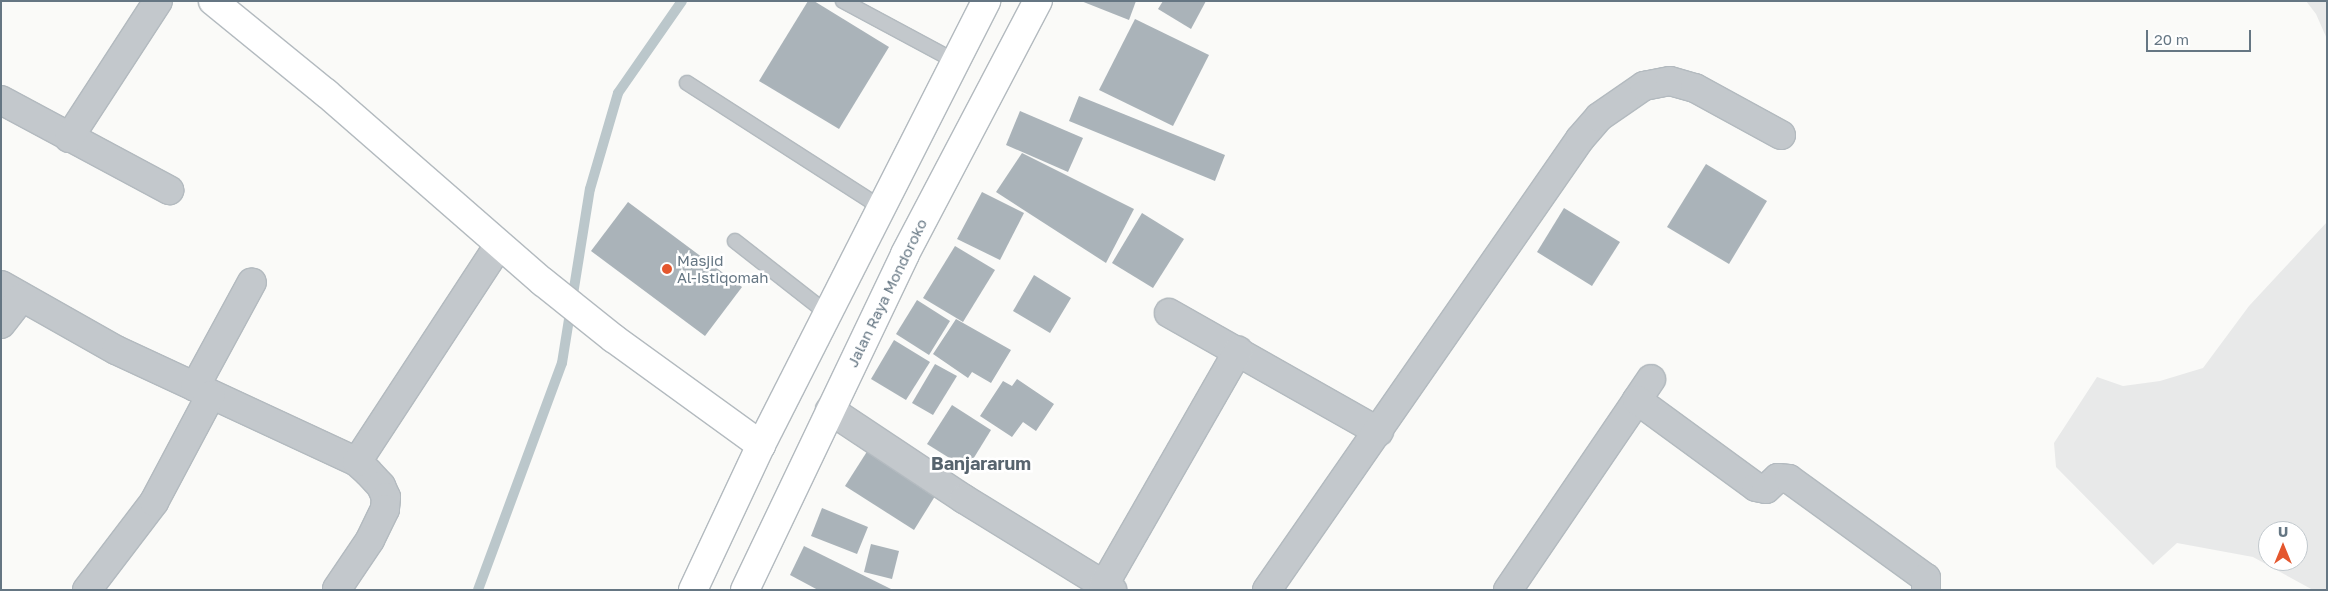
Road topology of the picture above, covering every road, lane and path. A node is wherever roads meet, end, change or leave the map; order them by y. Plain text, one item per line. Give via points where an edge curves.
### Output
1 (158, 1) edge
2 (213, 1) edge
3 (844, 1) edge
4 (986, 1) edge
5 (1038, 1) edge
6 (955, 60) junction
7 (687, 83) dead end
8 (1, 100) edge
9 (1782, 135) dead end
10 (69, 138) junction
11 (169, 190) dead end
12 (882, 208) junction
13 (735, 241) dead end
14 (499, 245) junction
15 (252, 282) dead end
16 (11, 291) edge
17 (1169, 313) dead end
18 (828, 314) junction
19 (1, 324) edge
20 (1238, 351) junction
21 (203, 391) junction
22 (830, 410) junction
23 (1379, 432) junction
24 (761, 445) junction
25 (357, 462) junction
26 (1094, 584) edge
27 (337, 589) edge
28 (87, 590) edge
29 (693, 590) edge
30 (745, 590) edge
31 (1267, 590) edge
32 (1508, 590) edge
33 (1926, 590) edge

1 - 10 street
2 - 14 main road via 326,93
3 - 6 lane
4 - 6 main road
5 - 22 main road, Jalan Raya Mondoroko via 905,254
6 - 12 main road
7 - 12 lane
8 - 10 street
9 - 23 street via 1695,88 1670,81 1644,86 1619,100 1580,139
10 - 11 street
12 - 18 main road
13 - 18 lane
14 - 24 main road via 613,338
14 - 25 street
15 - 21 street
16 - 19 street
16 - 21 street via 116,350
17 - 20 street
18 - 24 main road
20 - 23 street
20 - 26 street
21 - 25 street
21 - 28 street via 154,502
22 - 26 street
22 - 30 main road, Jalan Raya Mondoroko
23 - 31 street
24 - 29 main road
25 - 27 street via 381,486 386,497 385,509 370,540
32 - 33 street via 1644,390 1756,487 1766,489 1778,478 1789,478 1926,578

